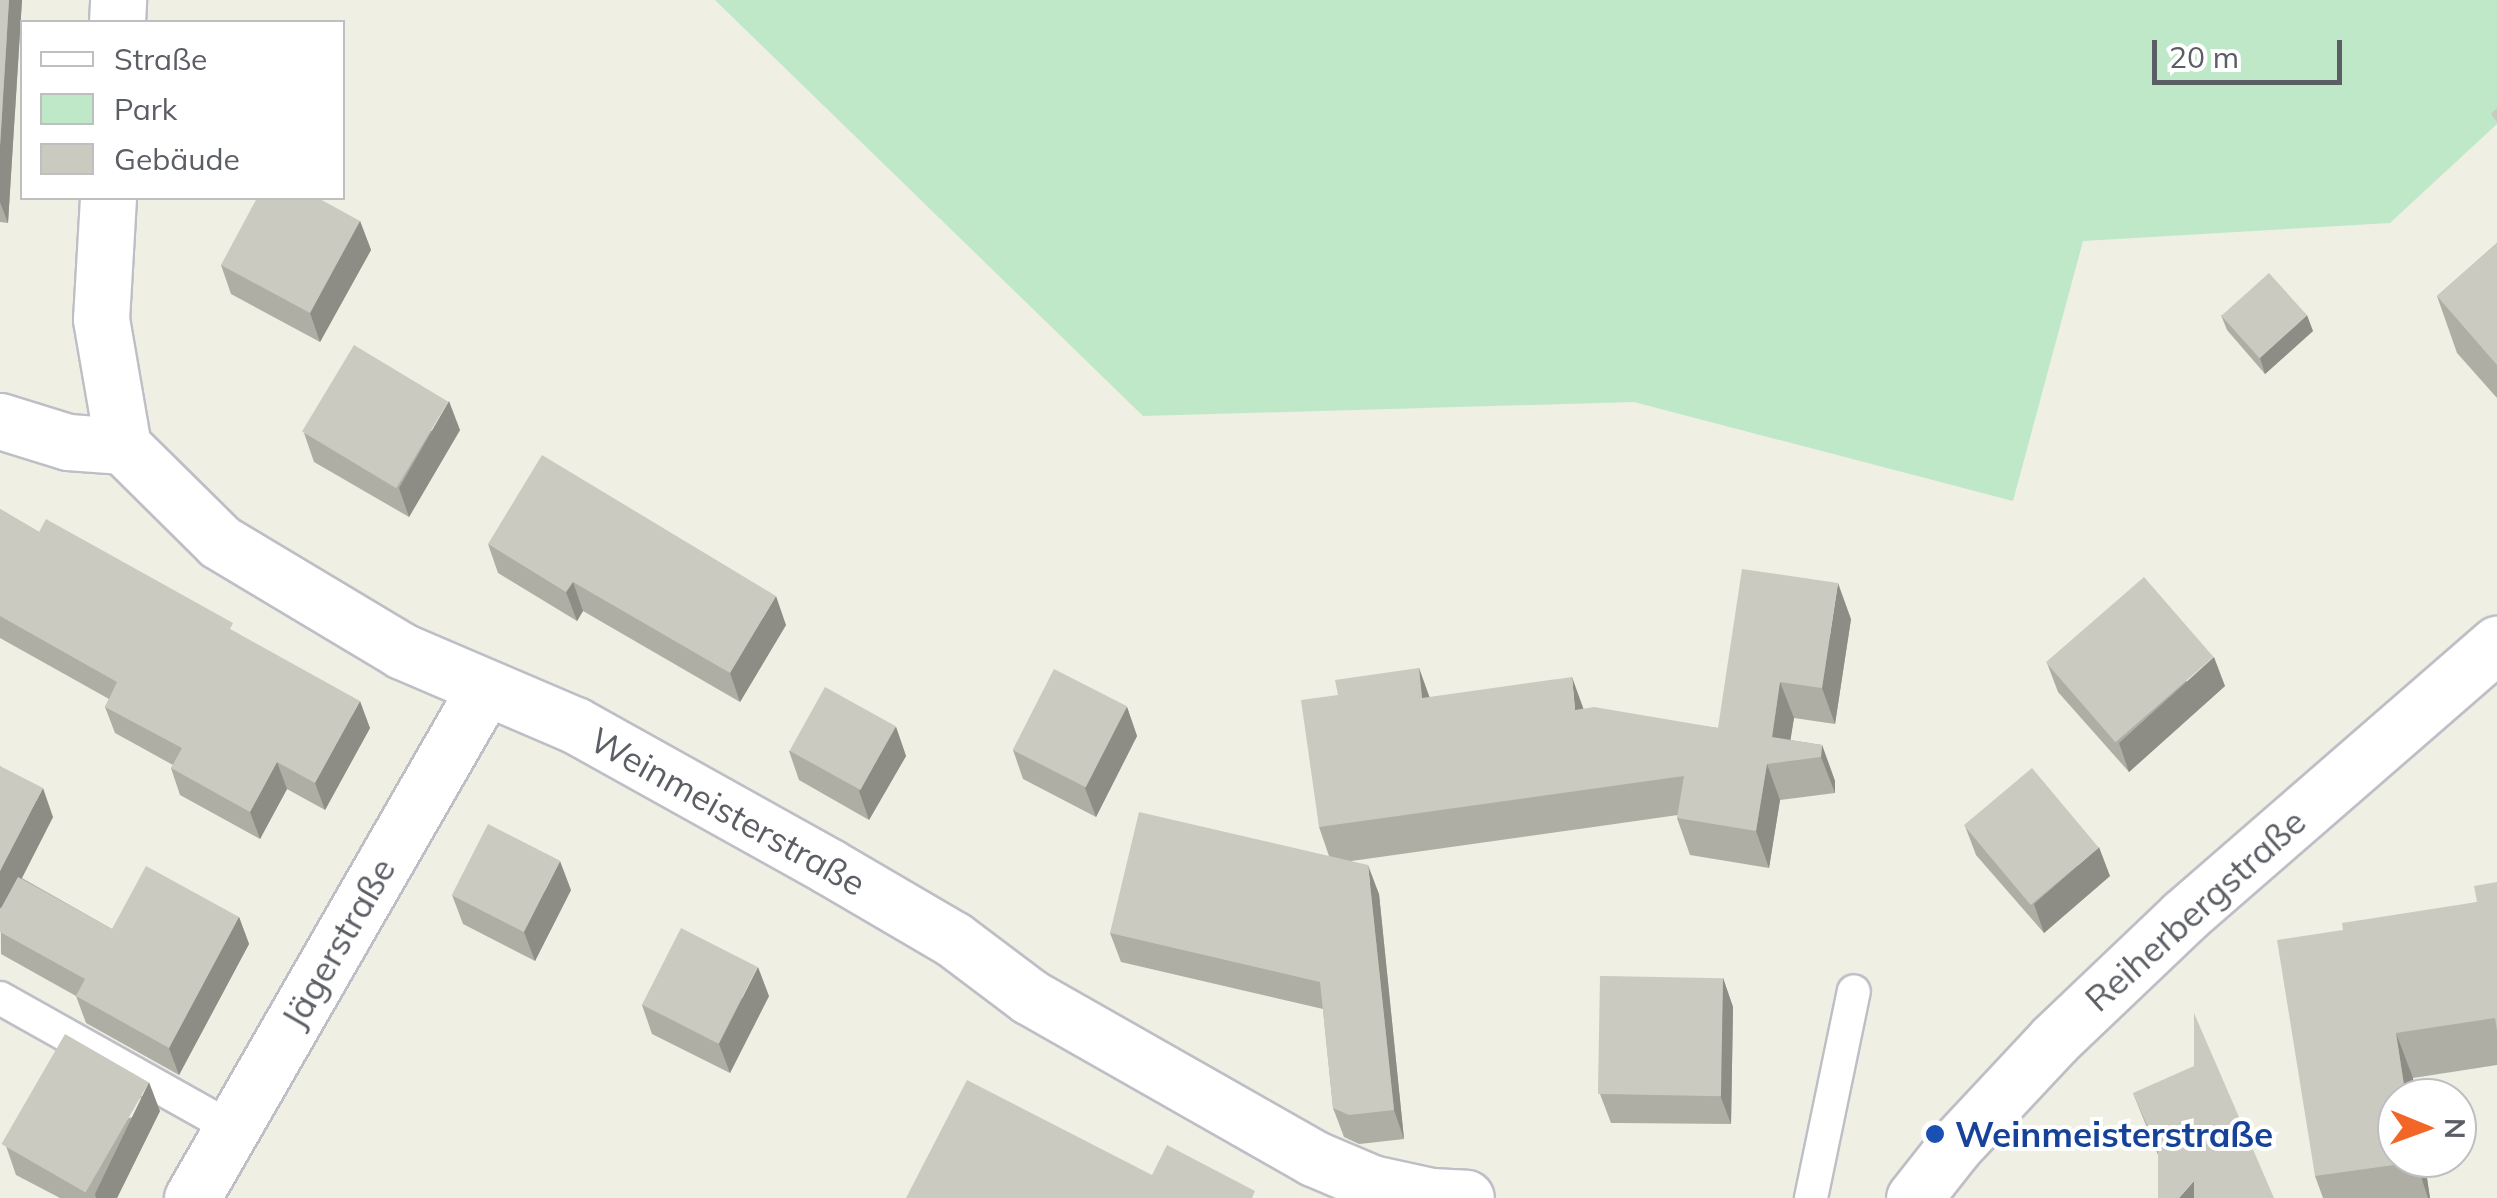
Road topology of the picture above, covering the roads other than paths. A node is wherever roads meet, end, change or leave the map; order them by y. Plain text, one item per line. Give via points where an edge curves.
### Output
1 (108, 200) edge
2 (0, 421) edge
3 (123, 446) junction
4 (2497, 644) edge
5 (485, 688) junction
6 (1854, 991) dead end
7 (0, 998) edge
8 (232, 1128) junction
9 (192, 1198) edge
10 (1466, 1198) edge
11 (1811, 1198) edge
12 (1914, 1198) edge

1 - 3 street via 101,319
2 - 3 street via 68,442
3 - 5 street, Weinmeisterstraße via 220,542 402,651
4 - 12 street, Reiherbergstraße via 2112,984 1967,1132
5 - 8 street, Jägerstraße
5 - 10 street, Weinmeisterstraße via 575,725 828,866 953,939 1030,997 1313,1158 1372,1183
6 - 11 lane
7 - 8 lane
8 - 9 street, Jägerstraße

